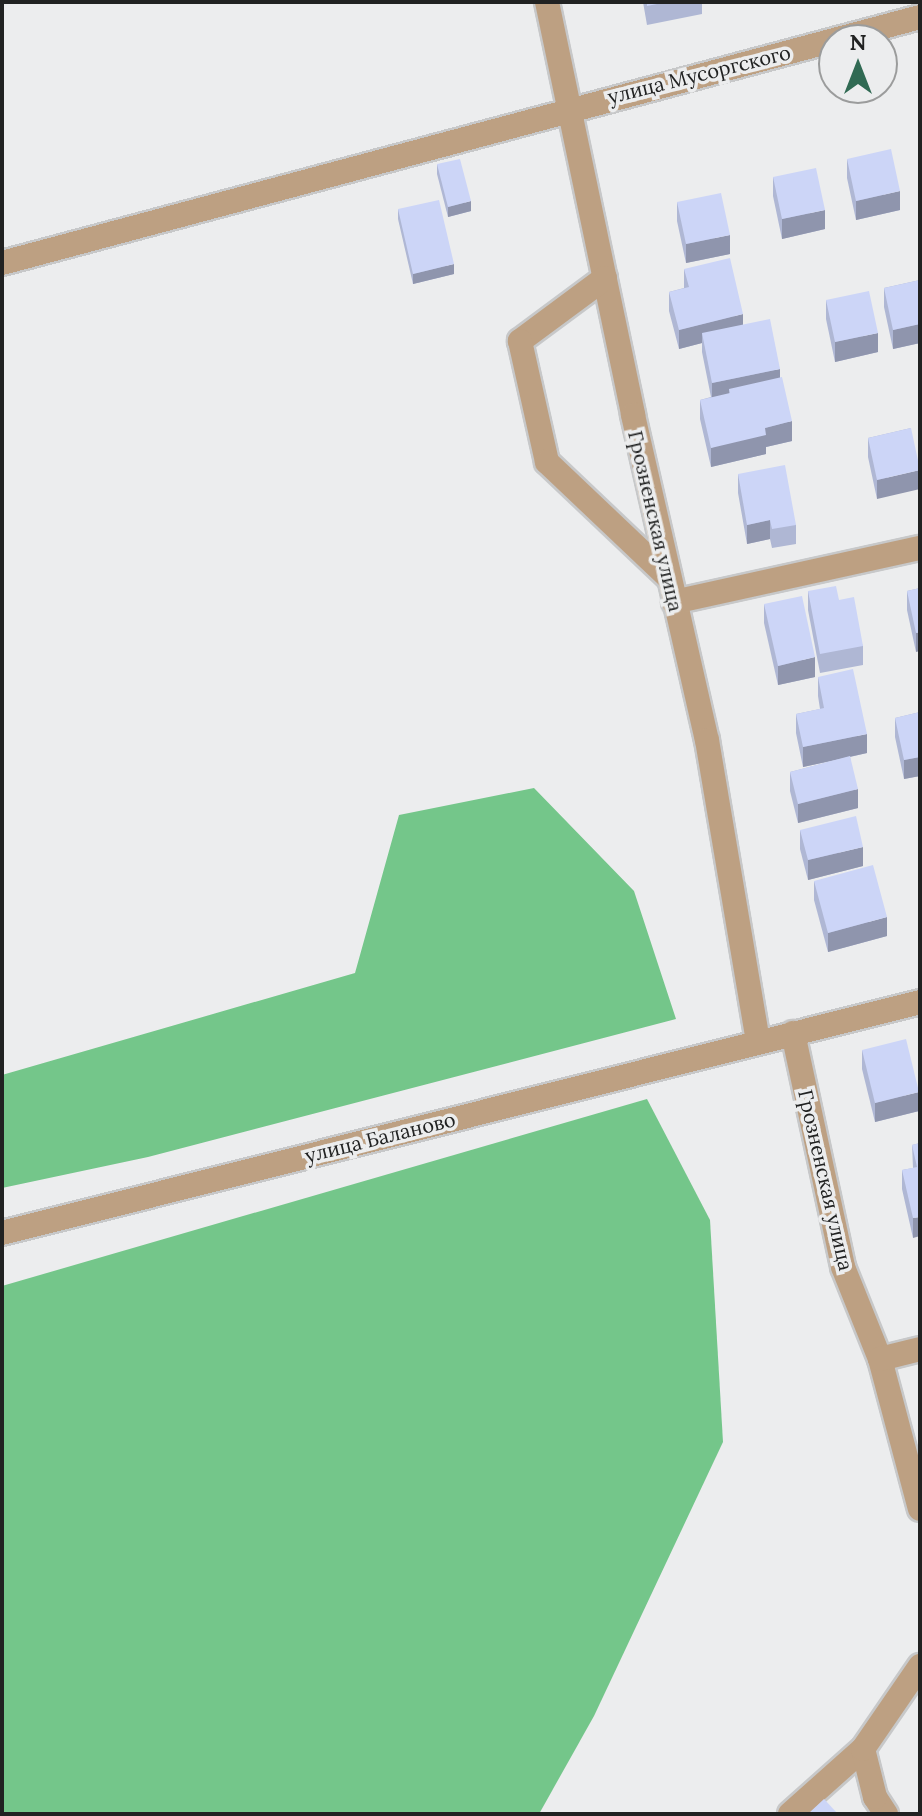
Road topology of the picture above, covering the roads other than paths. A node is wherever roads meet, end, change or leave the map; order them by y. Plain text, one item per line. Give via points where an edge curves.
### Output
1 (547, 2) edge
2 (920, 17) edge
3 (570, 107) junction
4 (2, 263) edge
5 (605, 278) junction
6 (920, 548) edge
7 (668, 577) junction
8 (674, 602) junction
9 (920, 1002) edge
10 (793, 1033) junction
11 (758, 1040) junction
12 (2, 1233) edge
13 (920, 1349) edge
14 (880, 1359) junction
15 (920, 1509) edge
16 (920, 1668) edge
17 (863, 1749) junction
18 (790, 1814) edge
19 (886, 1814) edge

1 - 3 street, Грозненская улица
2 - 3 street, улица Мусоргского
3 - 4 street, улица Мусоргского via 453,146
3 - 5 street, Грозненская улица
5 - 7 street, Грозненская улица
5 - 7 street via 520,341 547,462
6 - 8 street
7 - 8 street, Грозненская улица
8 - 11 street, Грозненская улица via 707,740
9 - 10 street, улица Баланово
10 - 11 street, улица Баланово
10 - 14 street, Грозненская улица via 843,1267
11 - 12 street, улица Баланово
13 - 14 street
14 - 15 street, Грозненская улица
16 - 17 street
17 - 18 street
17 - 19 street via 875,1797

